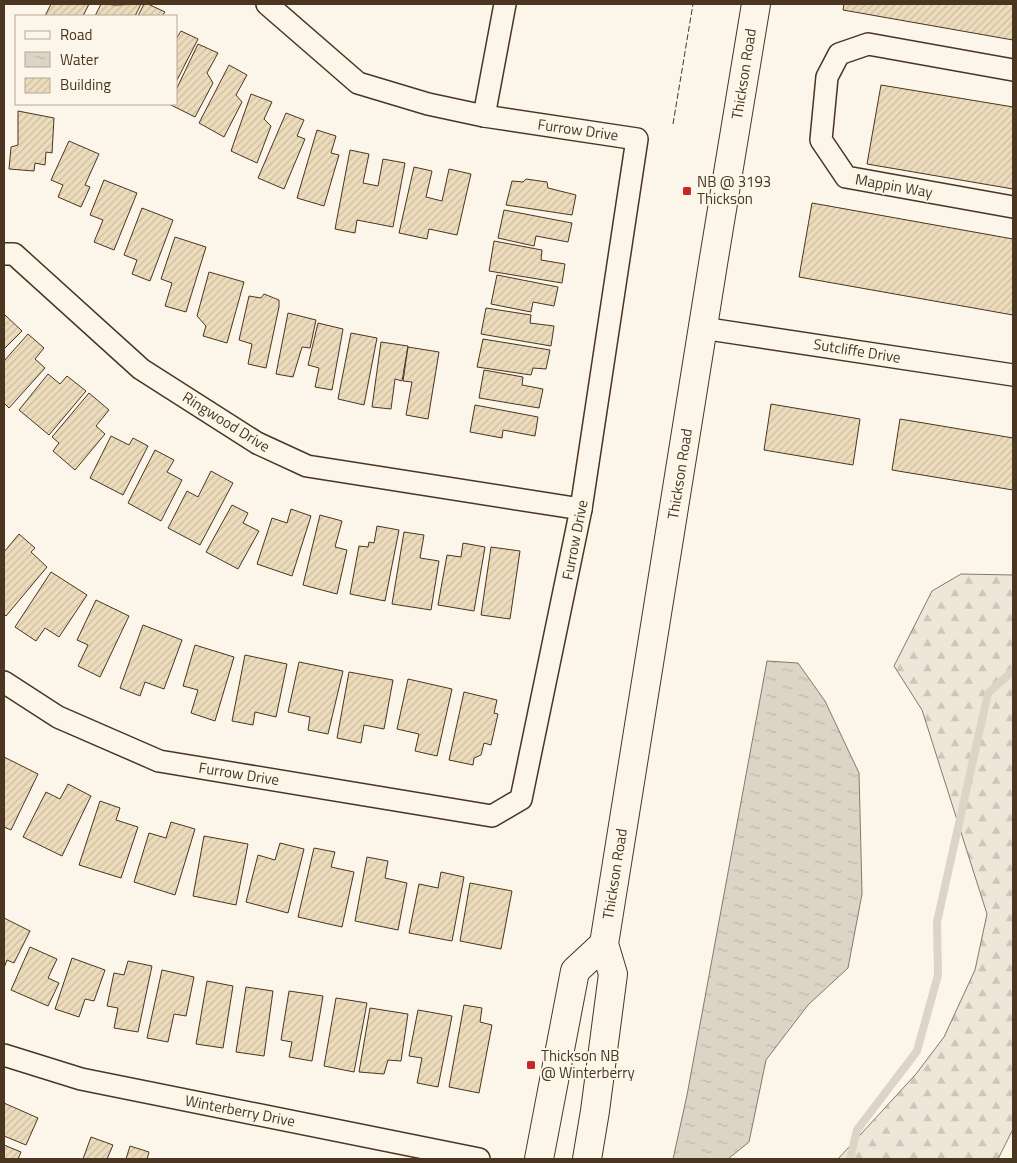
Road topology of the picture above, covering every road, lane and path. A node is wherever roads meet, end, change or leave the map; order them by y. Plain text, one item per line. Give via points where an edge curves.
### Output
1 (267, 4) edge
2 (505, 4) edge
3 (756, 4) edge
4 (1013, 70) edge
5 (484, 116) junction
6 (1013, 207) edge
7 (4, 254) edge
8 (702, 328) junction
9 (1013, 375) edge
10 (582, 509) junction
11 (4, 682) edge
12 (604, 944) junction
13 (4, 1055) edge
14 (479, 1159) edge
15 (539, 1159) edge
16 (587, 1159) edge

1 - 5 street, Furrow Drive via 358,83 428,104
2 - 5 street
3 - 8 main road, Thickson Road
4 - 6 street, Mappin Way via 868,44 839,54 827,77 821,140 846,177
5 - 10 street, Furrow Drive via 637,139
7 - 10 street, Ringwood Drive via 14,254 141,369 257,444 307,466
8 - 9 street, Sutcliffe Drive
8 - 12 main road, Thickson Road
10 - 11 street, Furrow Drive via 521,799 492,816 159,761 58,717
12 - 15 main road via 576,970
12 - 16 main road, Thickson Road via 614,974
13 - 14 street, Winterberry Drive via 81,1079

